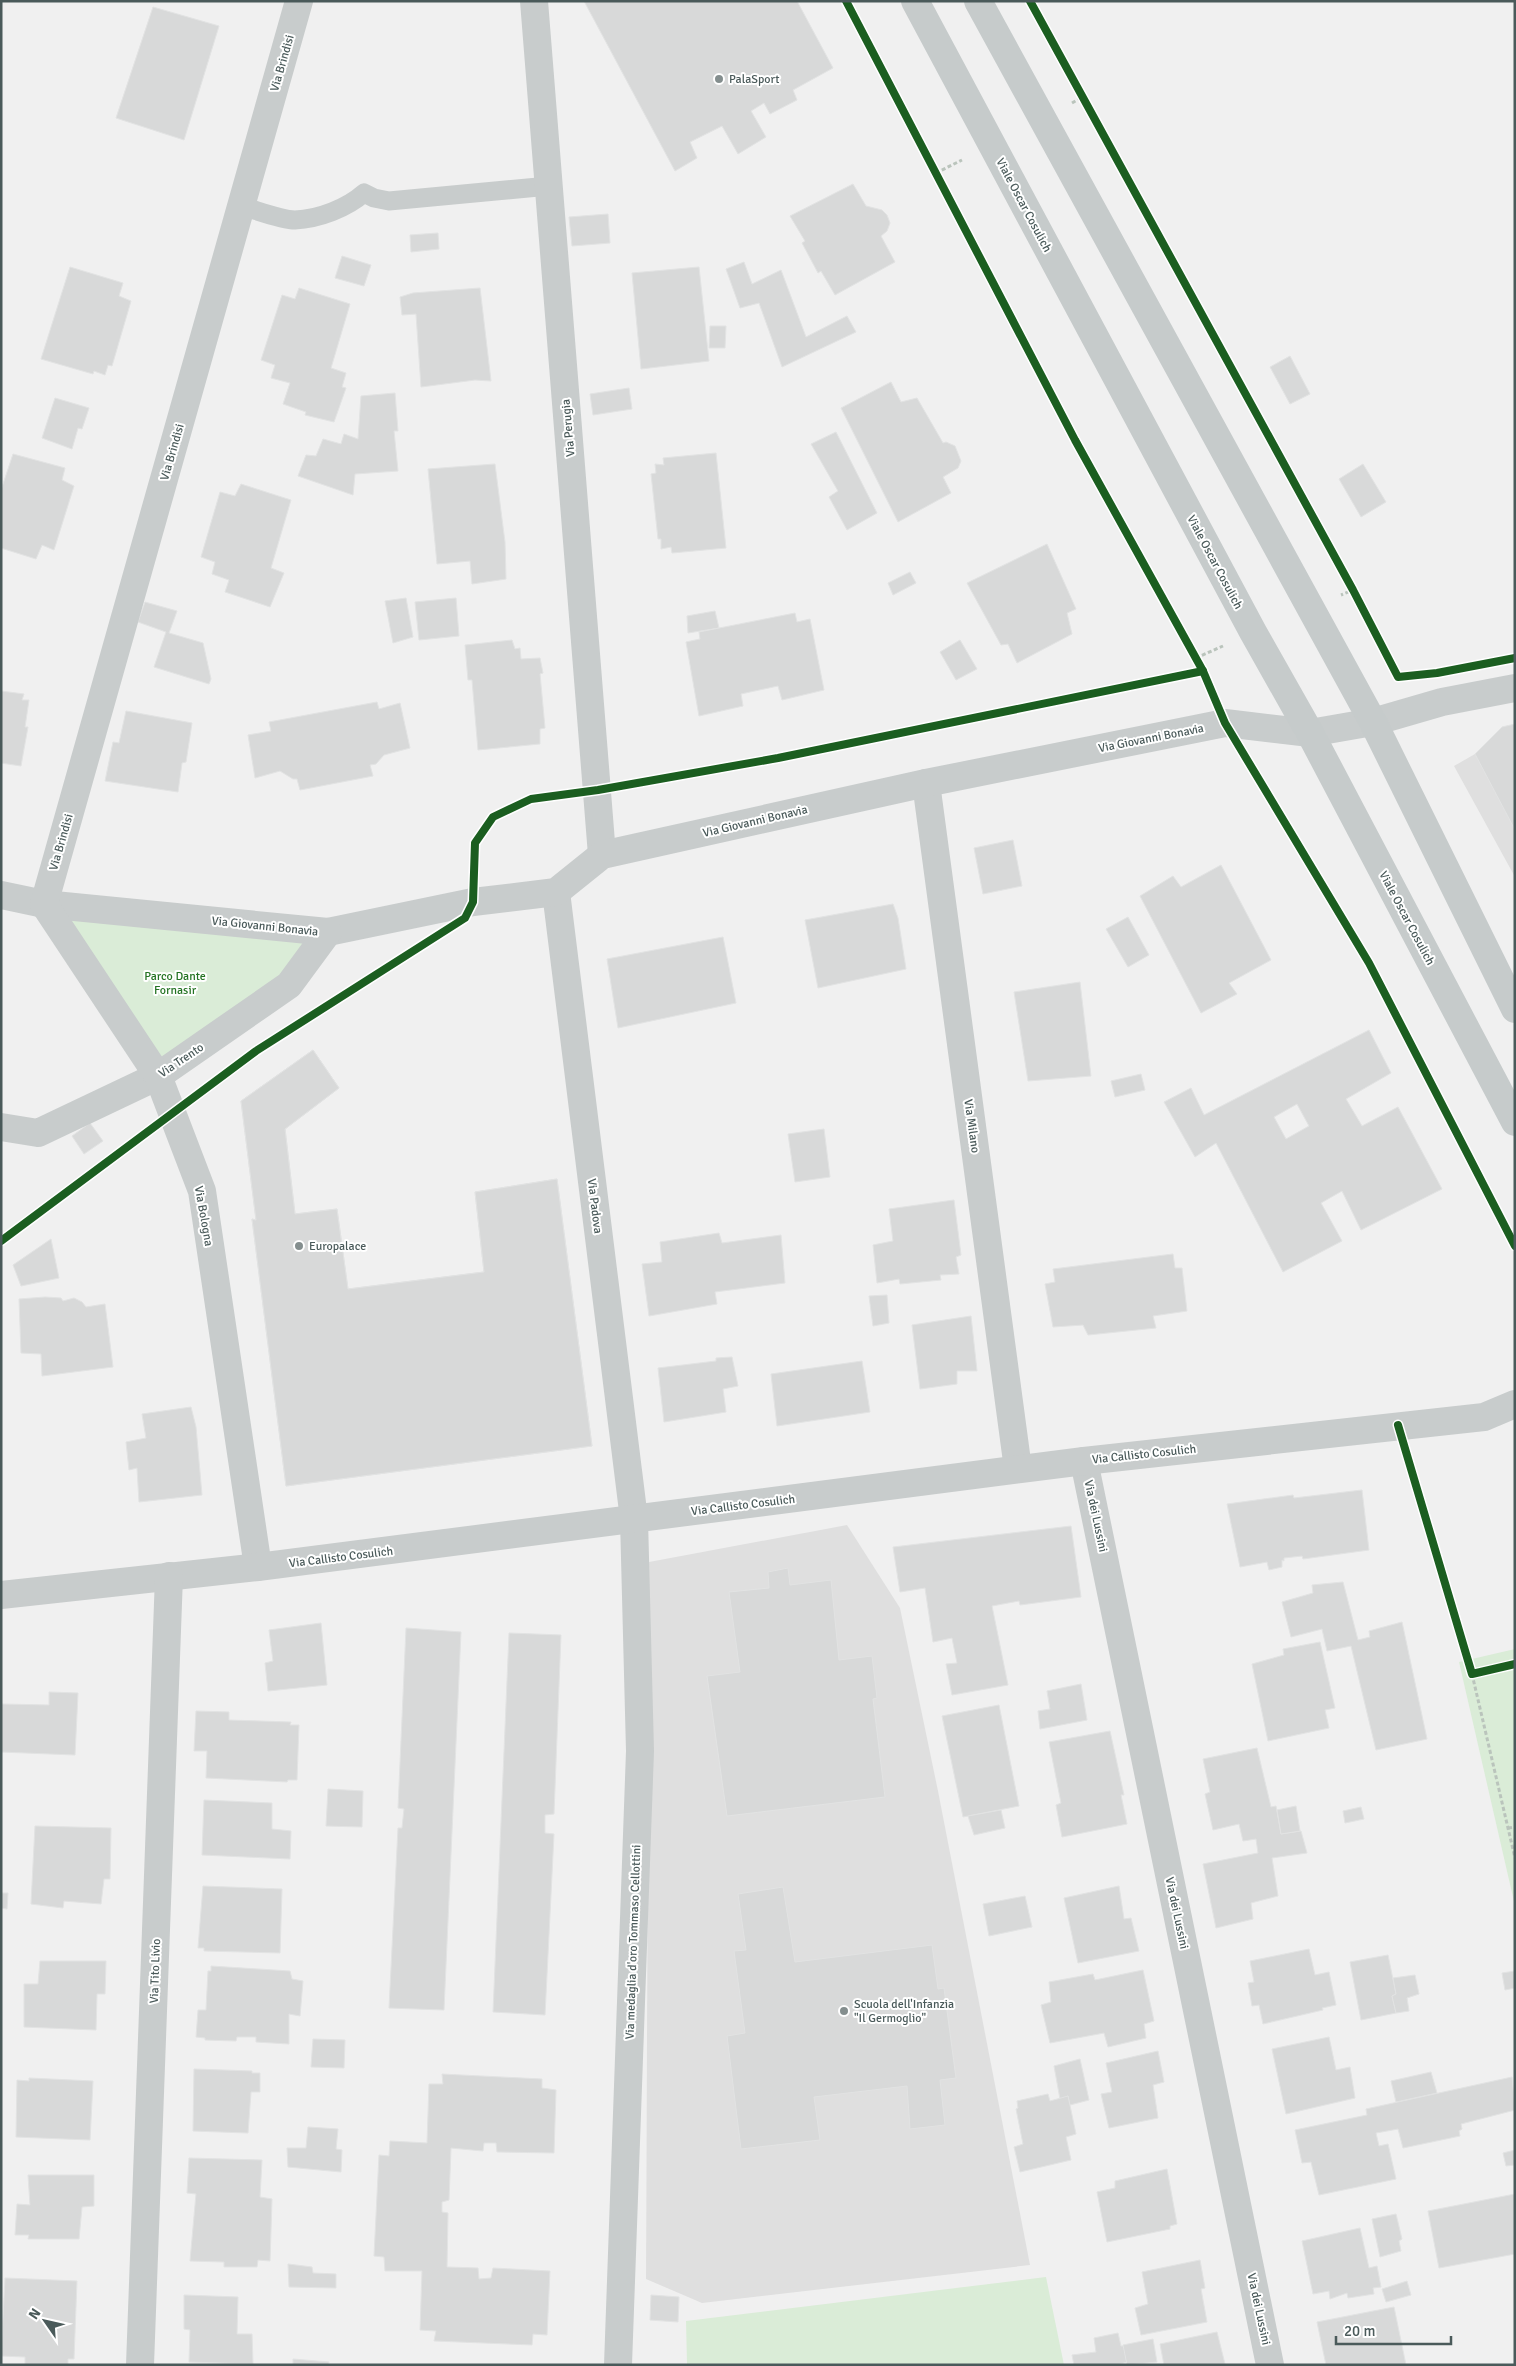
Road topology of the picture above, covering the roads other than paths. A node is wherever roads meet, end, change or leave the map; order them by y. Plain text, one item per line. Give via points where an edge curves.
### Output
1 (300, 1) edge
2 (534, 1) edge
3 (915, 1) edge
4 (978, 1) edge
5 (549, 186) junction
6 (241, 206) junction
7 (1515, 688) edge
8 (1373, 722) junction
9 (1310, 733) junction
10 (926, 783) junction
11 (602, 855) junction
12 (556, 892) junction
13 (1, 895) edge
14 (44, 904) junction
15 (328, 932) junction
16 (1515, 1009) edge
17 (158, 1076) junction
18 (1515, 1122) edge
19 (1, 1127) edge
20 (1515, 1404) edge
21 (1484, 1417) junction
22 (1515, 1425) edge
23 (1084, 1461) junction
24 (1018, 1470) junction
25 (634, 1519) junction
26 (258, 1567) junction
27 (169, 1576) junction
28 (1, 1595) edge
29 (140, 2365) edge
30 (618, 2365) edge
31 (1270, 2365) edge

1 - 6 street, Via Brindisi
2 - 5 street, Via Perugia
3 - 9 main road, Viale Oscar Cosulich
4 - 8 main road
5 - 6 lane via 389,201 364,193 351,204 294,220
5 - 11 street, Via Perugia
6 - 14 street, Via Brindisi
7 - 8 street, Via Giovanni Bonavia via 1442,702
8 - 9 street, Via Giovanni Bonavia
8 - 16 main road
9 - 10 street, Via Giovanni Bonavia via 1224,723
9 - 18 main road, Viale Oscar Cosulich
10 - 11 street, Via Giovanni Bonavia
10 - 24 street, Via Milano
11 - 12 street, Via Giovanni Bonavia
12 - 15 street, Via Giovanni Bonavia via 473,902
12 - 25 street, Via Padova
13 - 14 street, Via Giovanni Bonavia
14 - 15 street, Via Giovanni Bonavia
14 - 17 street, Via Bologna
15 - 17 street, Via Trento via 289,985
17 - 19 street, Via Trento via 38,1133
17 - 26 street, Via Bologna via 202,1191
20 - 21 street, Via Callisto Cosulich
21 - 22 street, Via Callisto Cosulich
21 - 23 street, Via Callisto Cosulich
23 - 24 street, Via Callisto Cosulich
23 - 31 street, Via dei Lussini
24 - 25 street, Via Callisto Cosulich
25 - 26 street, Via Callisto Cosulich
25 - 30 street, Via medaglia d'oro Tommaso Cellottini via 640,1751
26 - 27 street, Via Callisto Cosulich
27 - 28 street, Via Callisto Cosulich
27 - 29 street, Via Tito Livio

